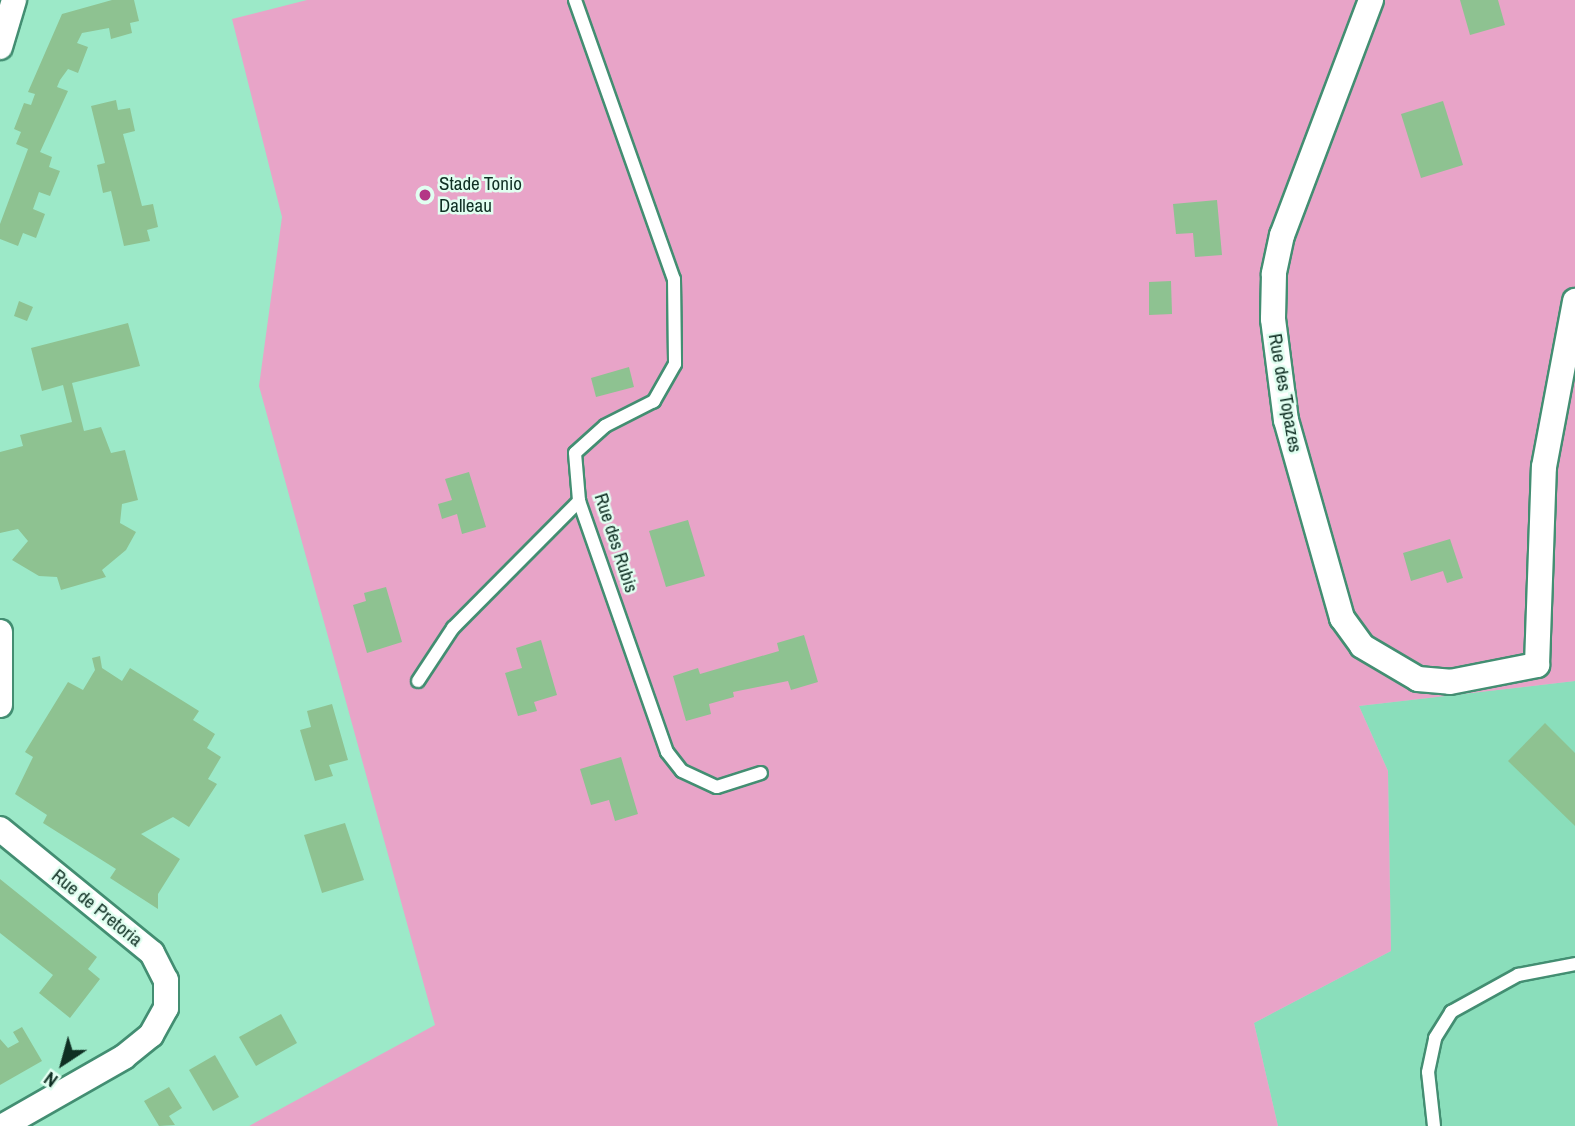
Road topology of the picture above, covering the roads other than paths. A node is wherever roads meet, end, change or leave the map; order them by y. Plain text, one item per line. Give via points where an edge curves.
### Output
1 (14, 0) edge
2 (575, 0) edge
3 (1370, 0) edge
4 (0, 47) edge
5 (1575, 301) edge
6 (579, 501) junction
7 (0, 632) edge
8 (418, 681) dead end
9 (0, 705) edge
10 (761, 773) dead end
11 (0, 829) edge
12 (1575, 964) edge
13 (3, 1126) edge
14 (1434, 1126) edge

1 - 4 street
2 - 6 lane, Rue des Rubis via 674,291 675,364 654,401 606,426 575,453
3 - 5 street, Rue des Topazes via 1308,160 1273,274 1273,319 1286,420 1342,618 1362,646 1418,679 1450,682 1537,665 1544,467
6 - 8 lane via 453,628
6 - 10 lane, Rue des Rubis via 667,752 682,771 717,787
7 - 9 street
11 - 13 street, Rue de Pretoria via 152,953 166,993 166,1007 151,1035 124,1057
12 - 14 lane via 1518,975 1451,1012 1435,1038 1428,1072

